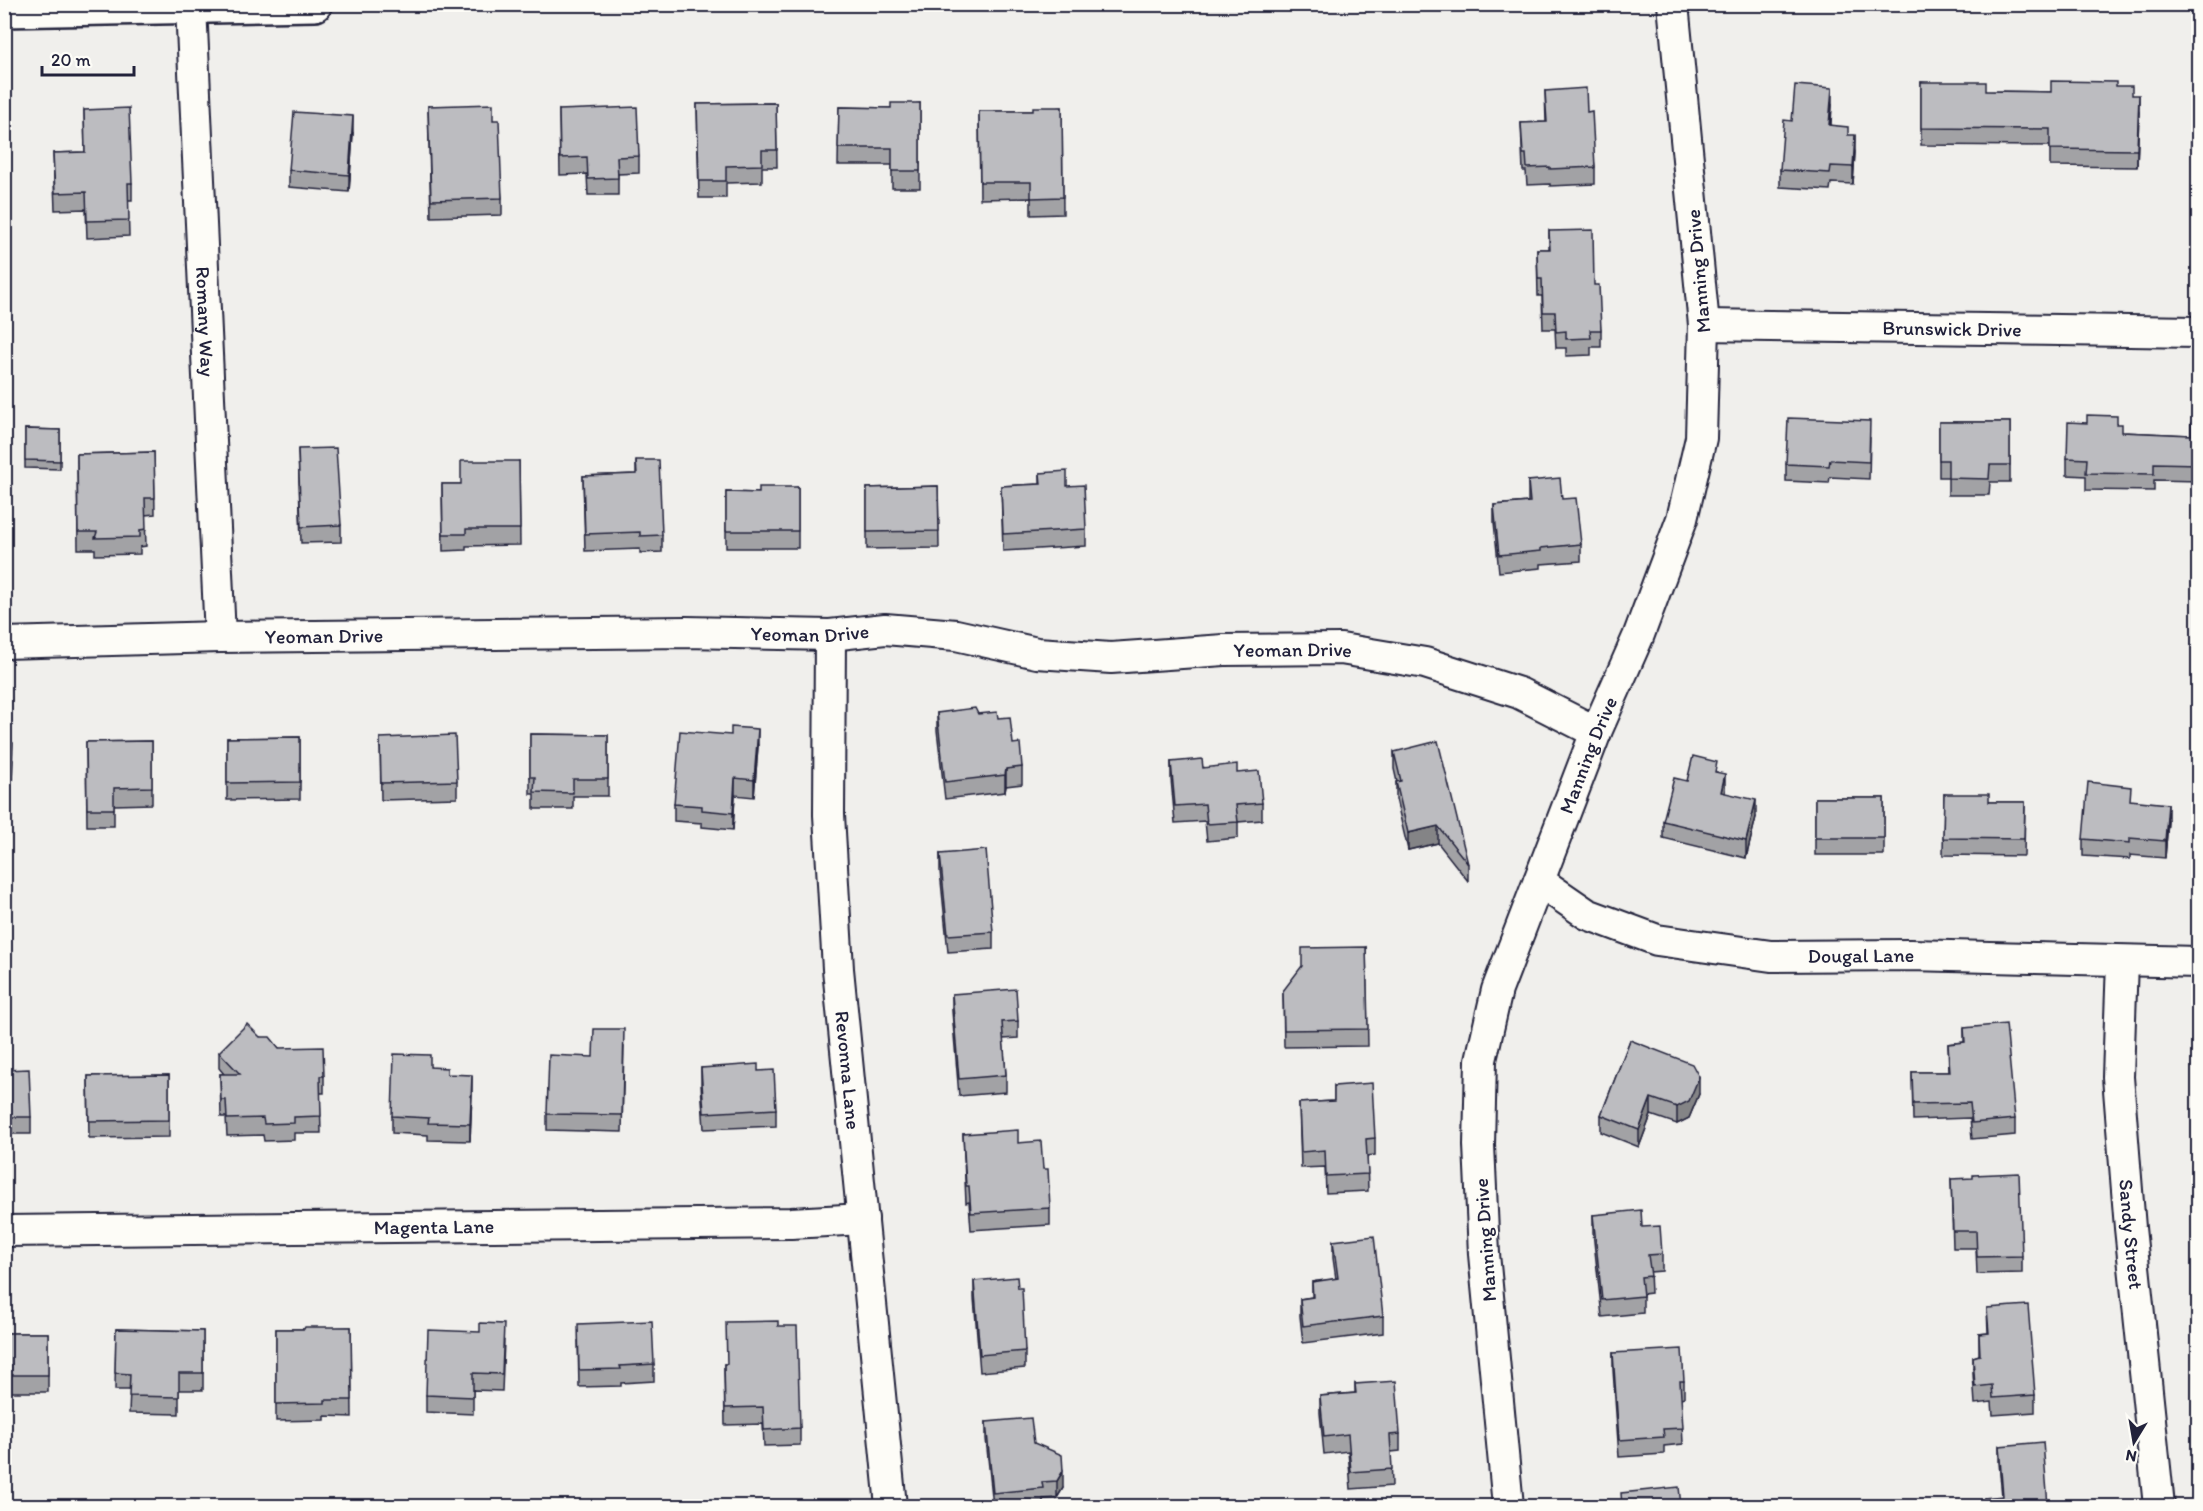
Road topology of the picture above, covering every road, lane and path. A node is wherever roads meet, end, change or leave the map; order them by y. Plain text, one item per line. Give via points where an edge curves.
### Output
1 (315, 4) edge
2 (1673, 4) edge
3 (191, 6) junction
4 (4, 10) edge
5 (1704, 325) junction
6 (2199, 332) edge
7 (830, 635) junction
8 (220, 636) junction
9 (4, 643) edge
10 (1596, 732) junction
11 (1539, 881) junction
12 (2122, 961) junction
13 (2199, 962) edge
14 (863, 1219) junction
15 (4, 1231) edge
16 (891, 1506) edge
17 (1508, 1506) edge
18 (2159, 1506) edge

1 - 3 street
2 - 5 street, Manning Drive
3 - 4 street
3 - 8 street, Romany Way
5 - 6 street, Brunswick Drive
5 - 10 street, Manning Drive via 1701,438 1682,519 1638,637
7 - 8 street, Yeoman Drive via 686,632
7 - 10 street, Yeoman Drive via 885,629 956,635 1037,653 1111,658 1224,650 1341,649 1425,663 1519,693
7 - 14 street, Revonna Lane via 829,826 838,969
8 - 9 street, Yeoman Drive
10 - 11 street, Manning Drive
11 - 12 street, Dougal Lane via 1587,914 1658,940 1771,956
11 - 17 street, Manning Drive via 1497,990 1481,1060 1479,1145 1484,1254
12 - 13 street, Dougal Lane
12 - 18 street, Sandy Street via 2118,1077
14 - 15 street, Magenta Lane
14 - 16 street, Revonna Lane

